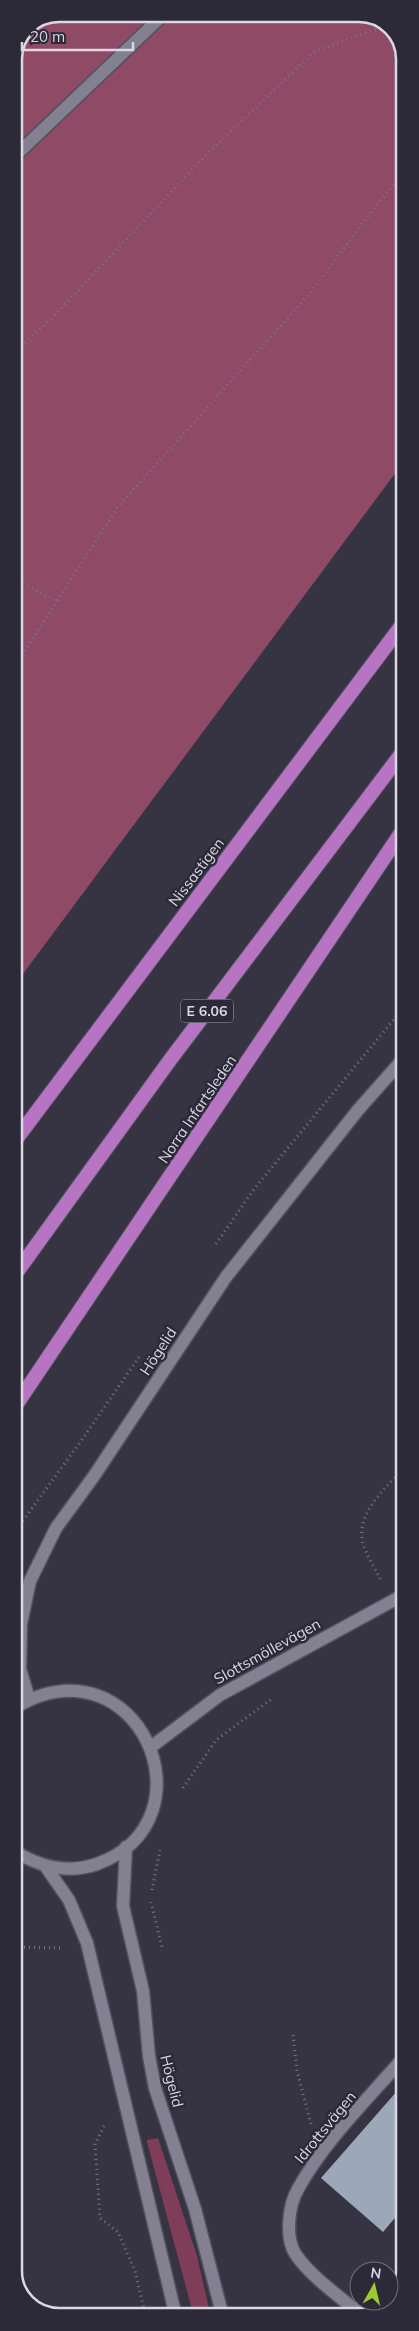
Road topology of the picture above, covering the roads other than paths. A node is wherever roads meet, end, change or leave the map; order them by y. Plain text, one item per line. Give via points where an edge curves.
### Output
1 (155, 22) edge
2 (22, 149) edge
3 (396, 633) edge
4 (396, 761) edge
5 (396, 840) edge
6 (396, 1067) edge
7 (22, 1131) edge
8 (23, 1264) edge
9 (23, 1395) edge
10 (396, 1599) edge
11 (23, 1616) edge
12 (23, 1678) edge
13 (29, 1699) junction
14 (23, 1703) edge
15 (151, 1747) junction
16 (126, 1847) junction
17 (23, 1857) edge
18 (46, 1867) junction
19 (396, 2067) edge
20 (174, 2308) edge
21 (221, 2308) edge
22 (354, 2308) edge

1 - 2 street
3 - 7 highway, Nissastigen
4 - 8 highway, E 6.06 via 170,1060
5 - 9 highway, Norra Infartsleden
6 - 11 street, Högelid via 358,1110 226,1277 56,1528 30,1581
10 - 15 street, Slottsmöllevägen via 220,1695
12 - 13 street, Högelid
13 - 14 street
13 - 15 street via 70,1691 110,1701 127,1713
15 - 16 street via 157,1790 141,1831
16 - 18 street via 109,1859 89,1866
16 - 21 street, Högelid via 123,1906 143,1991 155,2088 195,2209
17 - 18 street
18 - 20 street via 69,1900 87,1943
19 - 22 street, Idrottsvägen via 323,2152 297,2190 290,2210 289,2228 295,2254

